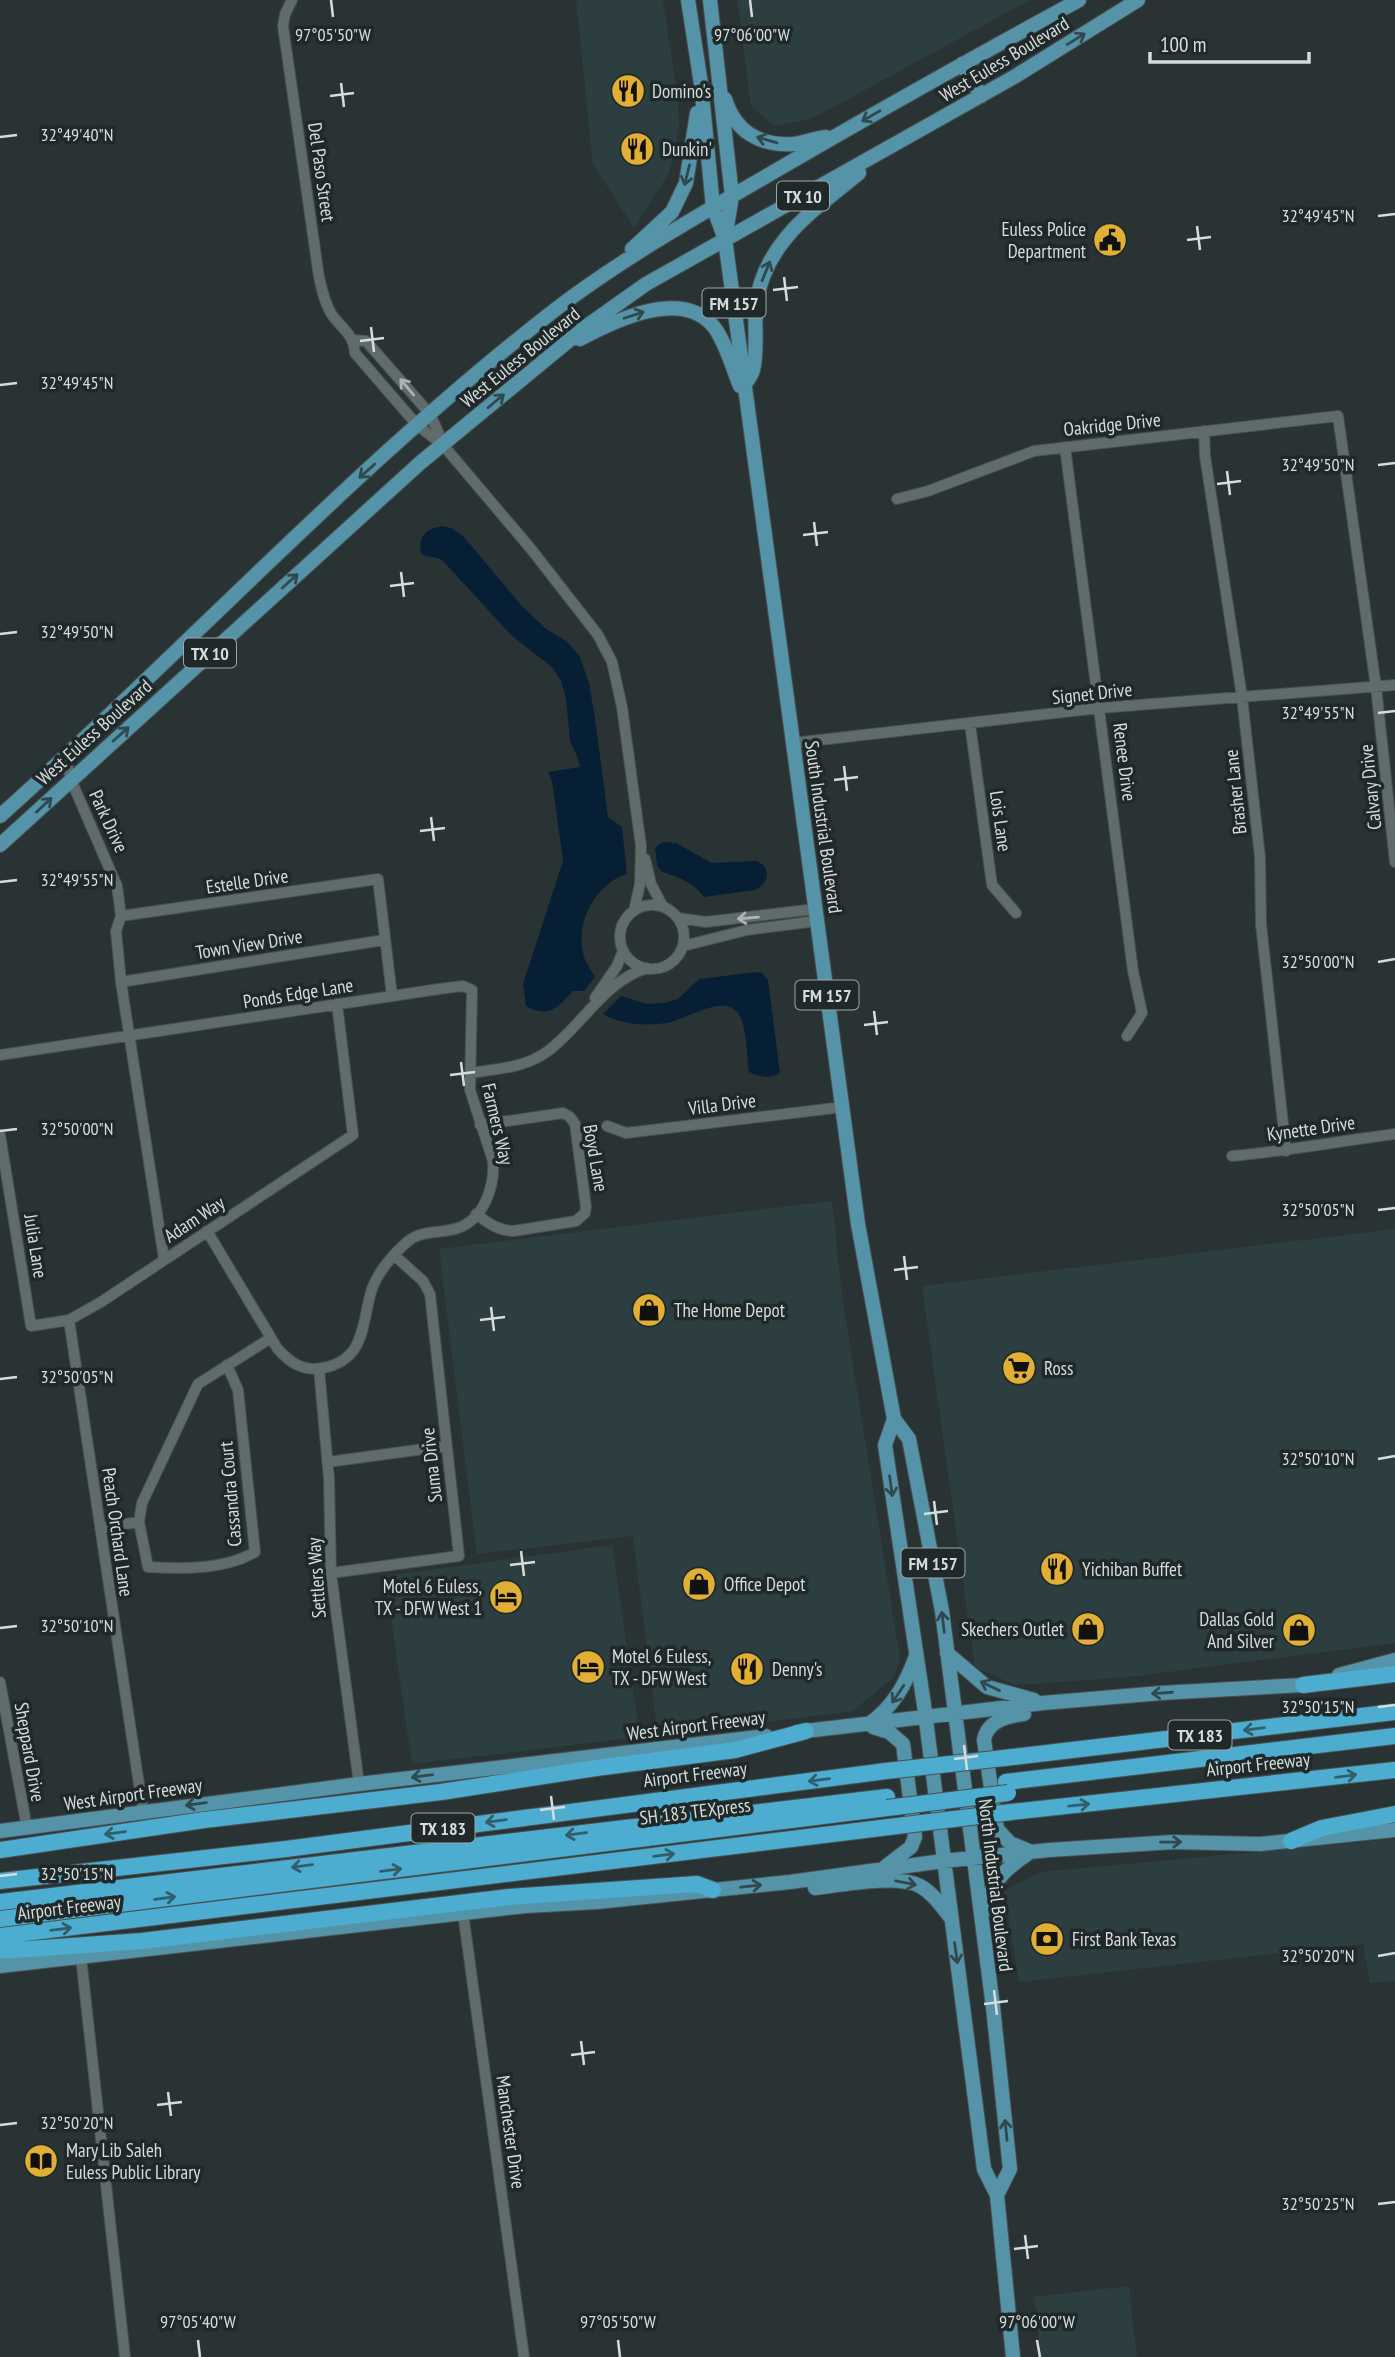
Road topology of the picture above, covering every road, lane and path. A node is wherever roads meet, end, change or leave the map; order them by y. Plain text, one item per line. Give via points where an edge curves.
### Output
1 (292, 0) edge
2 (688, 0) edge
3 (710, 0) edge
4 (1079, 0) edge
5 (1121, 0) edge
6 (1139, 0) edge
7 (1111, 17) junction
8 (962, 64) junction
9 (717, 72) junction
10 (701, 84) junction
11 (981, 96) junction
12 (834, 136) junction
13 (882, 153) junction
14 (732, 196) junction
15 (713, 207) junction
16 (725, 239) junction
17 (591, 284) junction
18 (354, 340) junction
19 (551, 355) junction
20 (746, 384) junction
21 (749, 407) junction
22 (430, 414) junction
23 (1338, 416) joint
24 (417, 425) junction
25 (1204, 431) junction
26 (443, 444) junction
27 (1065, 447) junction
28 (897, 499) dead end
29 (1395, 685) edge
30 (1376, 687) junction
31 (1242, 697) junction
32 (1100, 708) junction
33 (970, 724) junction
34 (793, 744) junction
35 (65, 757) junction
36 (71, 780) junction
37 (0, 816) edge
38 (0, 845) edge
39 (641, 846) junction
40 (1395, 862) edge
41 (663, 907) junction
42 (634, 911) junction
43 (1016, 914) dead end
44 (816, 915) junction
45 (121, 916) junction
46 (678, 918) junction
47 (384, 940) junction
48 (683, 946) junction
49 (623, 951) junction
50 (647, 968) junction
51 (121, 982) junction
52 (472, 990) joint
53 (392, 996) junction
54 (337, 1004) junction
55 (590, 1007) junction
56 (1127, 1036) dead end
57 (129, 1037) junction
58 (0, 1055) edge
59 (470, 1073) junction
60 (843, 1107) junction
61 (480, 1125) junction
62 (607, 1126) dead end
63 (1395, 1134) edge
64 (0, 1135) edge
65 (1286, 1151) junction
66 (1233, 1156) dead end
67 (476, 1214) junction
68 (207, 1231) junction
69 (394, 1255) junction
70 (164, 1259) junction
71 (69, 1320) junction
72 (271, 1338) junction
73 (227, 1365) junction
74 (319, 1369) junction
75 (894, 1419) junction
76 (446, 1446) junction
77 (328, 1462) junction
78 (139, 1522) junction
79 (100, 1528) junction
80 (331, 1573) junction
81 (947, 1653) junction
82 (916, 1654) junction
83 (1395, 1660) edge
84 (1395, 1674) edge
85 (0, 1682) edge
86 (1303, 1685) junction
87 (1058, 1702) junction
88 (1042, 1703) junction
89 (1395, 1712) edge
90 (956, 1713) junction
91 (926, 1718) junction
92 (868, 1725) junction
93 (806, 1731) junction
94 (1395, 1735) edge
95 (1395, 1746) edge
96 (1395, 1770) edge
97 (359, 1784) junction
98 (964, 1785) joint
99 (934, 1788) joint
100 (1007, 1788) junction
101 (887, 1802) junction
102 (143, 1811) junction
103 (1395, 1815) edge
104 (27, 1828) junction
105 (1395, 1830) edge
106 (0, 1831) edge
107 (1291, 1841) junction
108 (0, 1850) edge
109 (1030, 1852) junction
110 (973, 1858) junction
111 (943, 1861) junction
112 (881, 1869) junction
113 (0, 1881) edge
114 (790, 1882) junction
115 (713, 1890) junction
116 (0, 1902) edge
117 (463, 1913) junction
118 (981, 1918) junction
119 (0, 1919) edge
120 (951, 1919) junction
121 (0, 1936) edge
122 (0, 1951) edge
123 (81, 1957) junction
124 (0, 1966) edge
125 (997, 2195) junction
126 (125, 2357) edge
127 (524, 2357) edge
128 (1013, 2357) edge

1 - 18 street, Del Paso Street via 283,26 319,277 332,314
2 - 10 main road, South Industrial Boulevard / FM 157
3 - 9 main road, South Industrial Boulevard / FM 157
4 - 8 main road, West Euless Boulevard / TX 10
5 - 7 main road
6 - 7 main road, West Euless Boulevard / TX 10
11 -> 7 main road, West Euless Boulevard / TX 10
8 - 11 main road
8 -> 12 main road, West Euless Boulevard / TX 10
12 -> 9 main road via 777,144 745,132 730,114
9 - 14 main road, South Industrial Boulevard / FM 157
10 - 15 main road, South Industrial Boulevard / FM 157
10 -> 17 main road via 686,183 672,212
11 - 13 main road, West Euless Boulevard / TX 10
12 - 14 main road, West Euless Boulevard / TX 10
13 - 16 main road, West Euless Boulevard / TX 10
20 -> 13 main road via 754,369 759,290 776,248
14 - 15 main road, West Euless Boulevard / TX 10
14 - 16 main road, South Industrial Boulevard / FM 157
15 - 16 main road, South Industrial Boulevard / FM 157
15 - 17 main road, West Euless Boulevard / TX 10
16 - 19 main road, West Euless Boulevard / TX 10 via 646,284
16 - 20 main road, South Industrial Boulevard / FM 157
17 - 22 main road, West Euless Boulevard / TX 10
22 -> 18 street, Del Paso Street via 366,341
18 - 24 street, Del Paso Street via 355,353
19 -> 21 main road via 634,314 675,308 694,312 715,327
26 -> 19 main road, West Euless Boulevard / TX 10
20 - 21 main road, South Industrial Boulevard / FM 157
21 - 34 main road, South Industrial Boulevard / FM 157
22 - 24 main road, West Euless Boulevard / TX 10
22 - 26 street, Del Paso Street
23 - 25 street, Oakridge Drive
23 - 30 street, Calvary Drive
24 - 26 street, Del Paso Street
24 -> 35 main road, West Euless Boulevard / TX 10
25 - 27 street, Oakridge Drive
25 - 31 street, Brasher Lane
36 -> 26 main road, West Euless Boulevard / TX 10
26 - 39 street, Del Paso Street via 580,610 608,653 619,685
27 - 28 street, Oakridge Drive via 1034,451
27 - 32 street, Renee Drive
29 - 30 street, Signet Drive
30 - 31 street, Signet Drive
30 - 40 street, Calvary Drive
31 - 32 street, Signet Drive
31 - 65 street, Brasher Lane
32 - 33 street, Signet Drive
32 - 56 street, Renee Drive via 1142,1013
33 - 34 street, Signet Drive
33 - 43 street, Lois Lane via 992,885
34 - 44 main road, South Industrial Boulevard / FM 157
35 - 36 street, Park Drive
35 - 37 main road, West Euless Boulevard / TX 10
38 -> 36 main road, West Euless Boulevard / TX 10
36 - 45 street, Park Drive via 112,871
39 - 41 street
39 - 42 street
41 - 42 street via 643,906
41 - 46 street
42 - 49 street via 623,924
44 -> 46 street via 706,922
44 - 48 street
44 - 60 main road, South Industrial Boulevard / FM 157
45 - 47 street, Estelle Drive via 378,879
45 - 51 street, Park Drive via 116,931
46 - 48 street
47 - 51 street, Town View Drive
47 - 53 street
48 - 50 street via 673,961
49 - 50 street
49 - 55 street
50 - 55 street via 622,980
51 - 57 street, Park Drive
52 - 53 street, Ponds Edge Lane via 463,986
52 - 59 street, Farmers Way
53 - 54 street, Ponds Edge Lane
54 - 57 street, Ponds Edge Lane
54 - 68 street, Adam Way via 353,1135
55 - 59 street via 547,1052 524,1064
57 - 58 street, Ponds Edge Lane
57 - 70 street, Park Drive
59 - 61 street, Farmers Way
60 - 62 street, Villa Drive via 626,1133
60 - 75 main road, South Industrial Boulevard / FM 157 via 858,1224
61 - 67 street, Farmers Way via 494,1174 488,1198
61 - 67 street, Boyd Lane via 562,1113 570,1117 575,1124 586,1207 576,1221 513,1231 490,1225
63 - 65 street, Kynette Drive
64 - 71 street, Julia Lane via 31,1325
65 - 66 street, Kynette Drive
67 - 69 street via 458,1228 412,1237
68 - 70 street, Adam Way
68 - 72 street
69 - 74 street via 373,1287 353,1353 343,1363
69 - 76 street, Suma Drive via 423,1281 430,1294
70 - 71 street, Adam Way
71 - 79 street, Peach Orchard Lane
72 - 73 street
72 - 74 street via 287,1360 300,1368
73 - 78 street via 198,1384 142,1503
73 - 78 street, Cassandra Court via 238,1390 255,1552 241,1561 175,1569 148,1567
74 - 77 street, Settlers Way
81 -> 75 main road, South Industrial Boulevard / FM 157 via 909,1439
75 -> 82 main road, South Industrial Boulevard / FM 157 via 885,1445
76 - 77 street
76 - 80 street, Suma Drive via 459,1556
77 - 80 street, Settlers Way
78 - 79 street
79 - 102 street, Peach Orchard Lane
80 - 97 street, Settlers Way
88 -> 81 main road via 987,1687
81 - 90 main road, South Industrial Boulevard / FM 157
82 - 91 main road, South Industrial Boulevard / FM 157
82 -> 92 main road via 897,1697
83 - 86 main road, West Airport Freeway
84 - 86 highway
85 - 104 street, Sheppard Drive
86 -> 87 main road, West Airport Freeway
87 - 88 main road, West Airport Freeway
87 - 109 main road via 1038,1713 1011,1715 986,1731 997,1829 1010,1843
88 - 90 main road, West Airport Freeway
89 -> 113 highway, Airport Freeway / TX 183, bridge
90 - 91 main road, West Airport Freeway
90 - 98 main road, South Industrial Boulevard / FM 157
91 - 92 main road, West Airport Freeway
91 - 99 main road, South Industrial Boulevard / FM 157
92 - 93 main road, West Airport Freeway
92 - 112 main road via 889,1732 903,1744 915,1837 911,1847
93 -> 97 main road, West Airport Freeway
93 -> 108 highway via 735,1750
94 - 100 highway, SH 183 TEXpress
95 - 100 highway, SH 183 TEXpress
121 -> 96 highway, Airport Freeway, bridge via 1011,1812
97 -> 102 main road, West Airport Freeway
98 - 110 main road, North Industrial Boulevard / FM 157
99 - 111 main road, North Industrial Boulevard / FM 157
100 - 101 highway, SH 183 TEXpress, bridge
101 -> 116 highway, SH 183 TEXpress
119 -> 101 highway, SH 183 TEXpress
102 - 104 main road, West Airport Freeway
103 - 107 highway via 1322,1829
104 - 106 main road, West Airport Freeway
105 - 107 main road
109 -> 107 main road via 1125,1844
109 - 110 main road
109 - 118 main road via 998,1879
110 - 111 main road
110 - 118 main road, North Industrial Boulevard / FM 157
111 - 112 main road
111 - 120 main road, North Industrial Boulevard / FM 157
112 - 114 main road
115 -> 114 main road
114 -> 120 main road via 814,1888 902,1880 921,1886
115 - 117 main road
115 - 122 highway via 697,1884 509,1897 142,1941
117 - 123 main road
117 - 127 street, Manchester Drive
125 -> 118 main road, North Industrial Boulevard / FM 157 via 1010,2169
120 -> 125 main road, North Industrial Boulevard / FM 157 via 984,2169
123 - 124 main road
123 - 126 street
125 - 128 main road, North Industrial Boulevard / FM 157

